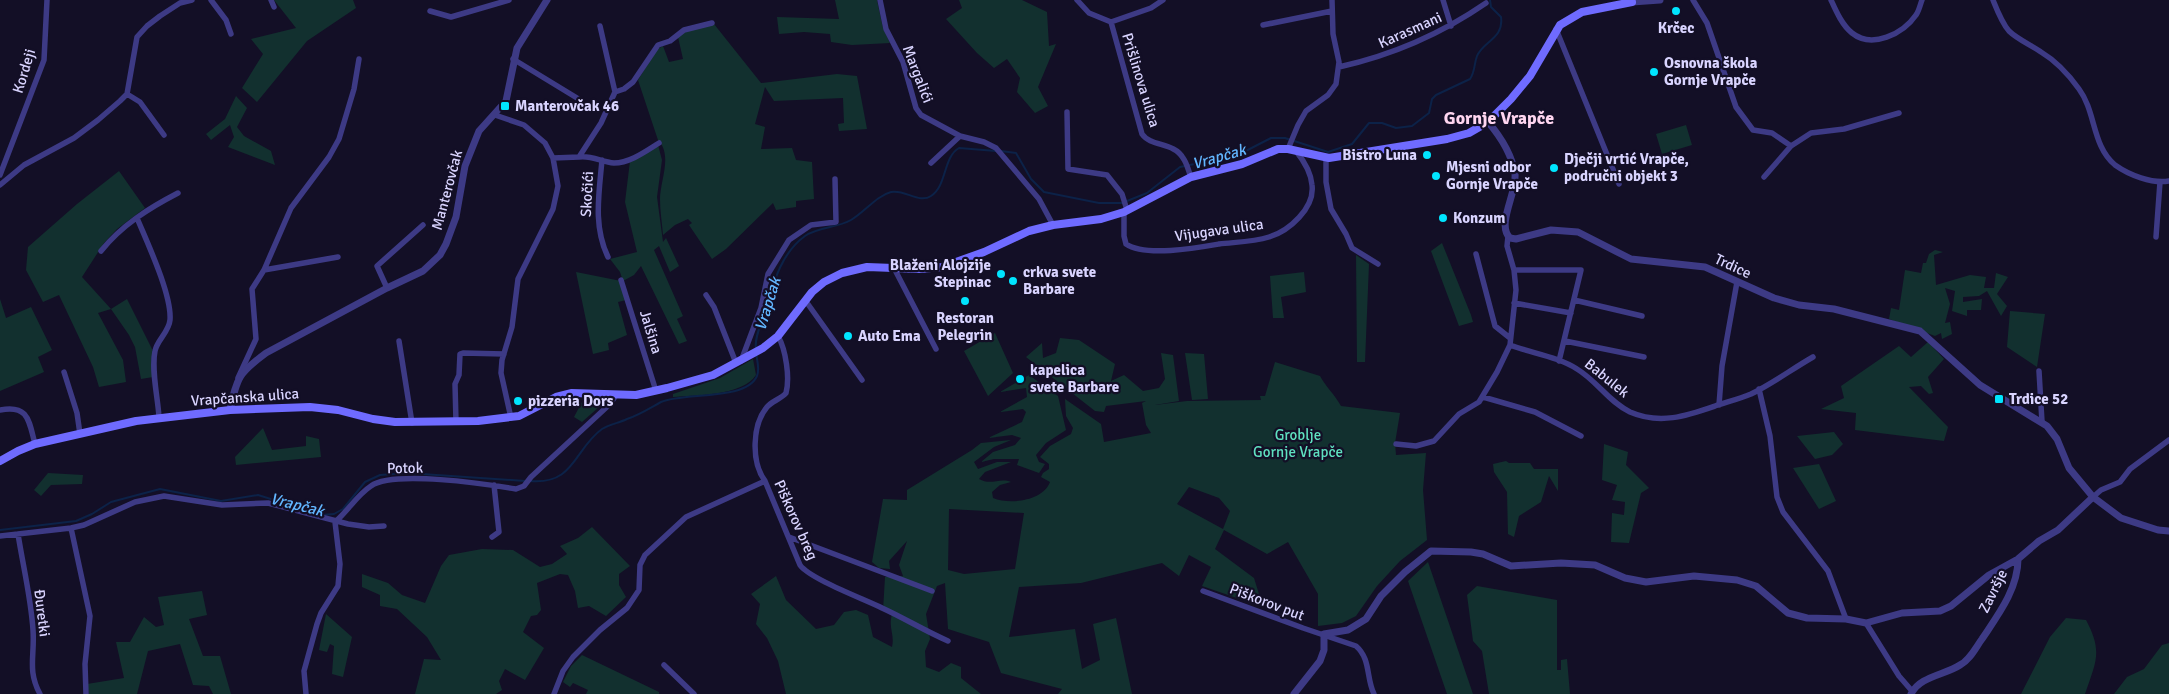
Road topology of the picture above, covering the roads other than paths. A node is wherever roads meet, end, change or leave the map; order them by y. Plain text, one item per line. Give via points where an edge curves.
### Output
1 (47, 0) edge
2 (192, 0) edge
3 (212, 0) edge
4 (271, 0) edge
5 (509, 0) edge
6 (548, 0) edge
7 (880, 0) edge
8 (1077, 0) edge
9 (1163, 0) edge
10 (1332, 0) edge
11 (1443, 0) edge
12 (1660, 0) edge
13 (1693, 0) edge
14 (1831, 0) edge
15 (1922, 0) edge
16 (1993, 0) edge
17 (1633, 1) edge
18 (181, 2) edge
19 (1486, 3) dead end
20 (274, 7) dead end
21 (1332, 11) junction
22 (430, 12) dead end
23 (1112, 22) junction
24 (712, 23) dead end
25 (1263, 25) dead end
26 (600, 26) dead end
27 (1451, 26) junction
28 (1556, 30) junction
29 (231, 34) dead end
30 (359, 58) dead end
31 (513, 59) junction
32 (1340, 67) junction
33 (615, 92) junction
34 (127, 94) junction
35 (577, 98) dead end
36 (1067, 112) dead end
37 (1899, 113) dead end
38 (495, 115) junction
39 (1488, 122) junction
40 (164, 135) dead end
41 (960, 136) junction
42 (658, 143) dead end
43 (1791, 146) junction
44 (1291, 148) junction
45 (579, 157) junction
46 (553, 158) junction
47 (1326, 158) junction
48 (602, 160) junction
49 (931, 163) dead end
50 (1188, 169) junction
51 (0, 175) edge
52 (1764, 178) dead end
53 (835, 179) dead end
54 (2169, 181) edge
55 (2160, 182) junction
56 (1619, 184) dead end
57 (0, 185) edge
58 (178, 193) dead end
59 (1125, 206) junction
60 (137, 218) junction
61 (1053, 224) junction
62 (423, 225) dead end
63 (1508, 236) junction
64 (2156, 237) dead end
65 (101, 251) dead end
66 (1476, 254) dead end
67 (338, 257) dead end
68 (608, 258) dead end
69 (1378, 264) dead end
70 (894, 268) junction
71 (264, 270) junction
72 (1514, 270) junction
73 (621, 280) dead end
74 (1736, 282) junction
75 (387, 288) junction
76 (706, 295) dead end
77 (805, 300) junction
78 (1574, 300) junction
79 (1514, 303) junction
80 (1571, 313) junction
81 (1642, 316) dead end
82 (778, 336) junction
83 (1510, 338) junction
84 (399, 341) dead end
85 (1565, 341) junction
86 (1510, 345) junction
87 (936, 349) dead end
88 (504, 354) junction
89 (1644, 357) dead end
90 (1813, 357) dead end
91 (1559, 361) junction
92 (739, 362) junction
93 (2039, 371) dead end
94 (64, 372) dead end
95 (237, 380) junction
96 (862, 380) dead end
97 (1758, 389) junction
98 (656, 391) junction
99 (617, 394) junction
100 (1483, 397) junction
101 (1719, 405) junction
102 (0, 410) edge
103 (230, 410) junction
104 (159, 417) junction
105 (511, 418) junction
106 (456, 422) junction
107 (2042, 422) junction
108 (412, 423) junction
109 (80, 434) junction
110 (1581, 436) dead end
111 (2169, 440) edge
112 (35, 444) junction
113 (1396, 444) dead end
114 (0, 461) edge
115 (765, 481) junction
116 (494, 486) junction
117 (2093, 497) junction
118 (336, 522) junction
119 (384, 526) dead end
120 (71, 528) junction
121 (2169, 531) edge
122 (18, 534) junction
123 (0, 536) edge
124 (789, 536) junction
125 (492, 537) dead end
126 (2018, 559) junction
127 (1204, 591) dead end
128 (932, 592) dead end
129 (1846, 619) junction
130 (1866, 623) junction
131 (1323, 636) junction
132 (948, 641) dead end
133 (664, 665) dead end
134 (1911, 693) edge
135 (40, 694) edge
136 (86, 694) edge
137 (306, 694) edge
138 (554, 694) edge
139 (694, 694) edge
140 (1294, 694) edge
141 (1374, 694) edge

1 - 51 street, Kordeji via 44,60
2 - 18 street
3 - 29 street
4 - 20 street
5 - 22 street via 451,17
6 - 31 street, Manterovčak
7 - 41 street, Margalići via 886,29 903,62 917,110 922,116
8 - 23 street via 1089,13
9 - 23 street, Prišlinova ulica via 1151,8
10 - 21 street
11 - 27 street
12 - 17 street, Vrapčanska ulica
13 - 43 street via 1707,23 1740,114 1753,130 1772,133
14 - 15 street via 1848,30 1870,40 1884,38 1902,29 1916,15
16 - 55 street via 2008,30 2052,59 2078,87 2088,105 2099,141 2111,160 2126,171
17 - 28 main road, Vrapčanska ulica via 1582,12
18 - 34 street via 137,37
19 - 27 street, Karasmani
21 - 25 street
21 - 32 street
23 - 50 street, Prišlinova ulica via 1142,134 1146,139 1175,150
24 - 33 street via 684,30 670,41 658,45 633,82
26 - 33 street
27 - 32 street, Karasmani via 1384,56
28 - 39 main road, Vrapčanska ulica via 1530,76
28 - 56 street
30 - 71 street via 354,89 339,139 291,208
31 - 35 street
31 - 38 street, Manterovčak via 508,95
32 - 44 street via 1333,90 1306,111 1292,138
33 - 45 street via 601,123
34 - 40 street via 140,102
34 - 57 street via 74,138 24,166
36 - 59 street via 1068,168 1107,175
37 - 43 street via 1844,129 1811,133
38 - 46 street via 531,130
38 - 75 street, Manterovčak via 479,132 465,166 458,208 443,249 423,271
39 - 47 main road, Vrapčanska ulica via 1457,137
39 - 63 street via 1500,138 1515,176 1504,224
41 - 49 street
41 - 61 street, Margalići via 984,142 1002,153 1039,199
42 - 48 street, Skočići via 634,158 615,163
43 - 52 street
44 - 47 main road, Vrapčanska ulica
44 - 50 main road, Vrapčanska ulica via 1261,154 1242,164
44 - 59 street, Vijugava ulica via 1309,172 1312,196 1299,218 1270,237 1192,249 1141,251 1126,244
45 - 46 street, Skočići
45 - 48 street, Skočići
46 - 88 street via 558,186 555,202 518,279 512,327
47 - 69 street via 1331,208 1352,248
48 - 68 street, Skočići via 597,217 602,246
50 - 59 main road, Vrapčanska ulica
53 - 92 street via 836,222 811,226 789,240 768,274 761,308
54 - 55 street
55 - 64 street
58 - 60 street
59 - 61 main road, Vrapčanska ulica via 1101,218
60 - 65 street
60 - 104 street via 160,276 170,318 154,354
61 - 70 main road, Vrapčanska ulica via 942,267
62 - 75 street via 378,266
63 - 72 street via 1507,246
63 - 74 street, Trdice via 1516,239 1551,230 1578,232 1631,259 1705,268
66 - 83 street via 1495,326
67 - 71 street
70 - 77 main road, Vrapčanska ulica via 867,268 842,273 824,282
70 - 87 street
71 - 95 street via 251,294 256,339
72 - 78 street via 1581,270
72 - 79 street
73 - 98 street, Jalšina
74 - 101 street
74 - 107 street, Trdice via 1789,302 1834,309 1920,331 1980,385
75 - 95 street, Manterovčak via 266,353
76 - 92 street
77 - 82 main road, Vrapčanska ulica
77 - 96 street
78 - 80 street
78 - 81 street
79 - 80 street
79 - 83 street
80 - 85 street
82 - 92 main road, Vrapčanska ulica
82 - 115 street, Piškorov breg via 788,388 784,396 767,407 758,424 758,466
83 - 86 street
84 - 108 street
85 - 89 street
85 - 91 street
86 - 91 street, Babulek
86 - 100 street
88 - 105 street via 501,373
88 - 106 street via 460,354 459,375 454,384
90 - 97 street, Babulek
91 - 101 street, Babulek via 1577,368 1612,399 1641,415 1676,418
92 - 98 main road, Vrapčanska ulica via 713,375
93 - 107 street
94 - 109 street
95 - 103 street
97 - 101 street, Babulek
97 - 129 street via 1770,436 1777,497 1783,512 1828,571
98 - 99 main road, Vrapčanska ulica
99 - 105 main road, Vrapčanska ulica via 564,394
99 - 116 street, Potok via 524,486 516,489
100 - 110 street via 1535,412
100 - 113 street via 1459,414 1434,440 1416,446
102 - 112 street via 9,408 26,415
103 - 104 main road, Vrapčanska ulica
103 - 108 main road, Vrapčanska ulica via 310,406
104 - 109 main road, Vrapčanska ulica
105 - 106 main road, Vrapčanska ulica
106 - 108 main road, Vrapčanska ulica
107 - 117 street, Trdice via 2057,439 2069,468
109 - 112 main road, Vrapčanska ulica
111 - 117 street via 2130,469 2120,482 2100,490
112 - 114 main road, Vrapčanska ulica
115 - 124 street, Piškorov breg
115 - 138 street via 686,517 645,555 640,565 639,590 627,608 573,657 563,671
116 - 118 street, Potok via 408,478 381,480 370,486
116 - 125 street via 499,532
117 - 121 street, Trdice via 2121,518
117 - 126 street, Završje
118 - 119 street
118 - 120 street via 268,503 222,505 164,496 135,502
118 - 137 street via 340,564 338,586 321,613 304,671
120 - 122 street
120 - 136 street via 90,616
122 - 123 street
122 - 135 street, Đuretki via 33,630 31,669
124 - 128 street
124 - 132 street, Piškorov breg via 800,565 812,575
126 - 130 street via 1989,575 1946,609 1902,613
126 - 134 street, Završje via 2018,570 2004,604 1973,652 1960,666 1929,678
127 - 131 street, Piškorov put
129 - 130 street
129 - 131 street via 1807,618 1788,613 1756,586 1736,580 1694,576 1646,582 1595,566 1561,563 1511,566 1483,554 1453,550 1431,551 1381,596 1366,619 1348,630
130 - 134 street, Završje
131 - 140 street via 1324,650 1320,661
131 - 141 street, Piškorov put via 1361,650 1367,661
133 - 139 street

